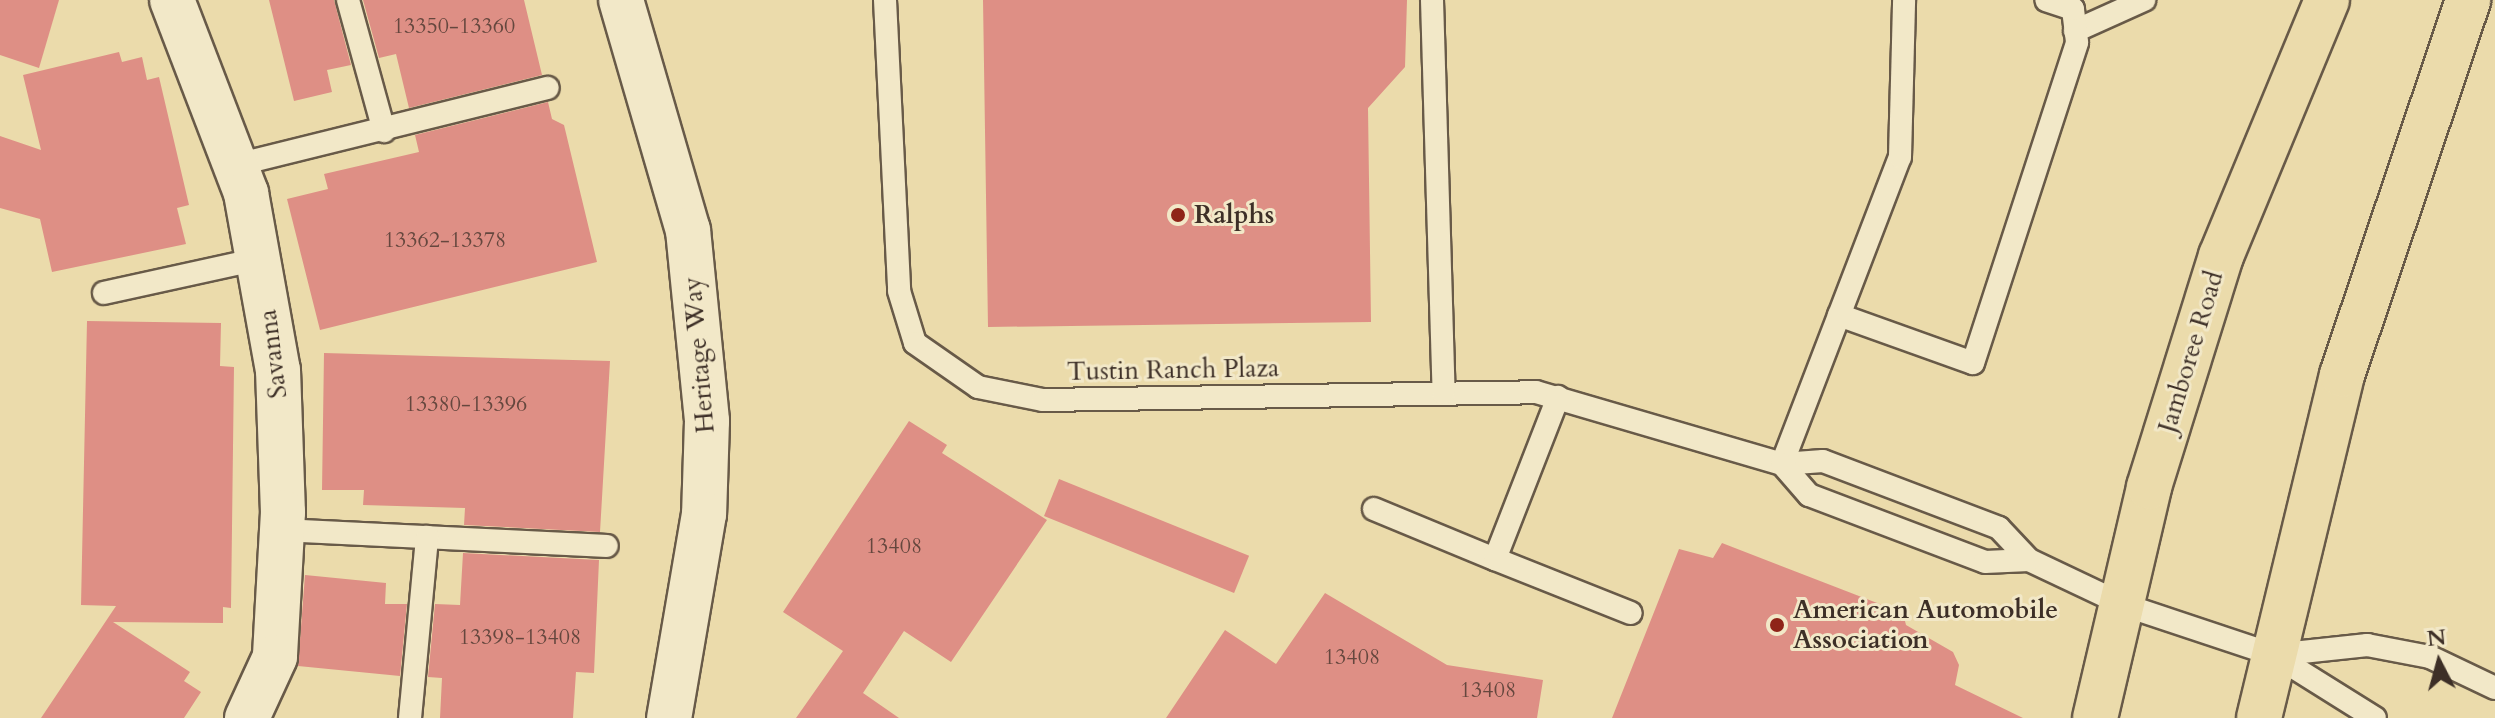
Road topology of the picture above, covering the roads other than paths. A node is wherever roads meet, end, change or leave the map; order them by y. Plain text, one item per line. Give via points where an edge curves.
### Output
1 (172, 0) edge
2 (348, 0) edge
3 (621, 0) edge
4 (885, 0) edge
5 (1432, 0) edge
6 (1904, 0) edge
7 (2046, 0) edge
8 (2144, 0) edge
9 (2327, 0) edge
10 (2468, 0) edge
11 (2075, 31) junction
12 (548, 88) dead end
13 (384, 131) junction
14 (236, 165) junction
15 (259, 259) junction
16 (104, 293) dead end
17 (1839, 315) junction
18 (1444, 393) junction
19 (1558, 397) junction
20 (1782, 464) junction
21 (1374, 509) dead end
22 (282, 530) junction
23 (427, 537) junction
24 (607, 546) dead end
25 (1495, 559) junction
26 (2029, 560) junction
27 (2124, 605) junction
28 (1631, 613) dead end
29 (2274, 655) junction
30 (2495, 688) edge
31 (247, 718) edge
32 (410, 718) edge
33 (669, 718) edge
34 (2095, 718) edge
35 (2259, 718) edge
36 (2375, 718) edge

1 - 14 street, Savanna
2 - 13 lane
3 - 33 street, Heritage Way via 688,230 707,421 704,514
4 - 18 lane, Tustin Ranch Plaza via 899,291 915,343 978,387 1043,400
5 - 18 lane
6 - 17 lane via 1900,157
7 - 11 lane via 2073,9
8 - 11 lane
9 - 27 main road, Jamboree Road via 2221,256 2149,487
10 - 29 main road via 2342,375
11 - 17 lane via 2051,130 1973,363
12 - 13 lane
13 - 14 lane
14 - 15 street, Savanna
15 - 16 lane
15 - 22 street, Savanna via 278,370
17 - 20 lane
18 - 19 lane, Tustin Ranch Plaza
19 - 20 lane, Tustin Ranch Plaza
19 - 25 lane
20 - 26 lane, Tustin Ranch Plaza via 1823,461 1999,528
20 - 26 lane, Tustin Ranch Plaza via 1809,495 1985,562
21 - 25 lane
22 - 23 lane
22 - 31 street, Savanna via 275,657
23 - 24 lane
23 - 32 lane
25 - 28 lane
26 - 27 lane, Tustin Ranch Plaza
27 - 29 lane, Tustin Ranch Plaza
27 - 34 main road, Jamboree Road
29 - 30 lane, Tustin Ranch Plaza via 2367,645 2430,657
29 - 35 main road
29 - 36 lane, Tustin Ranch Plaza

